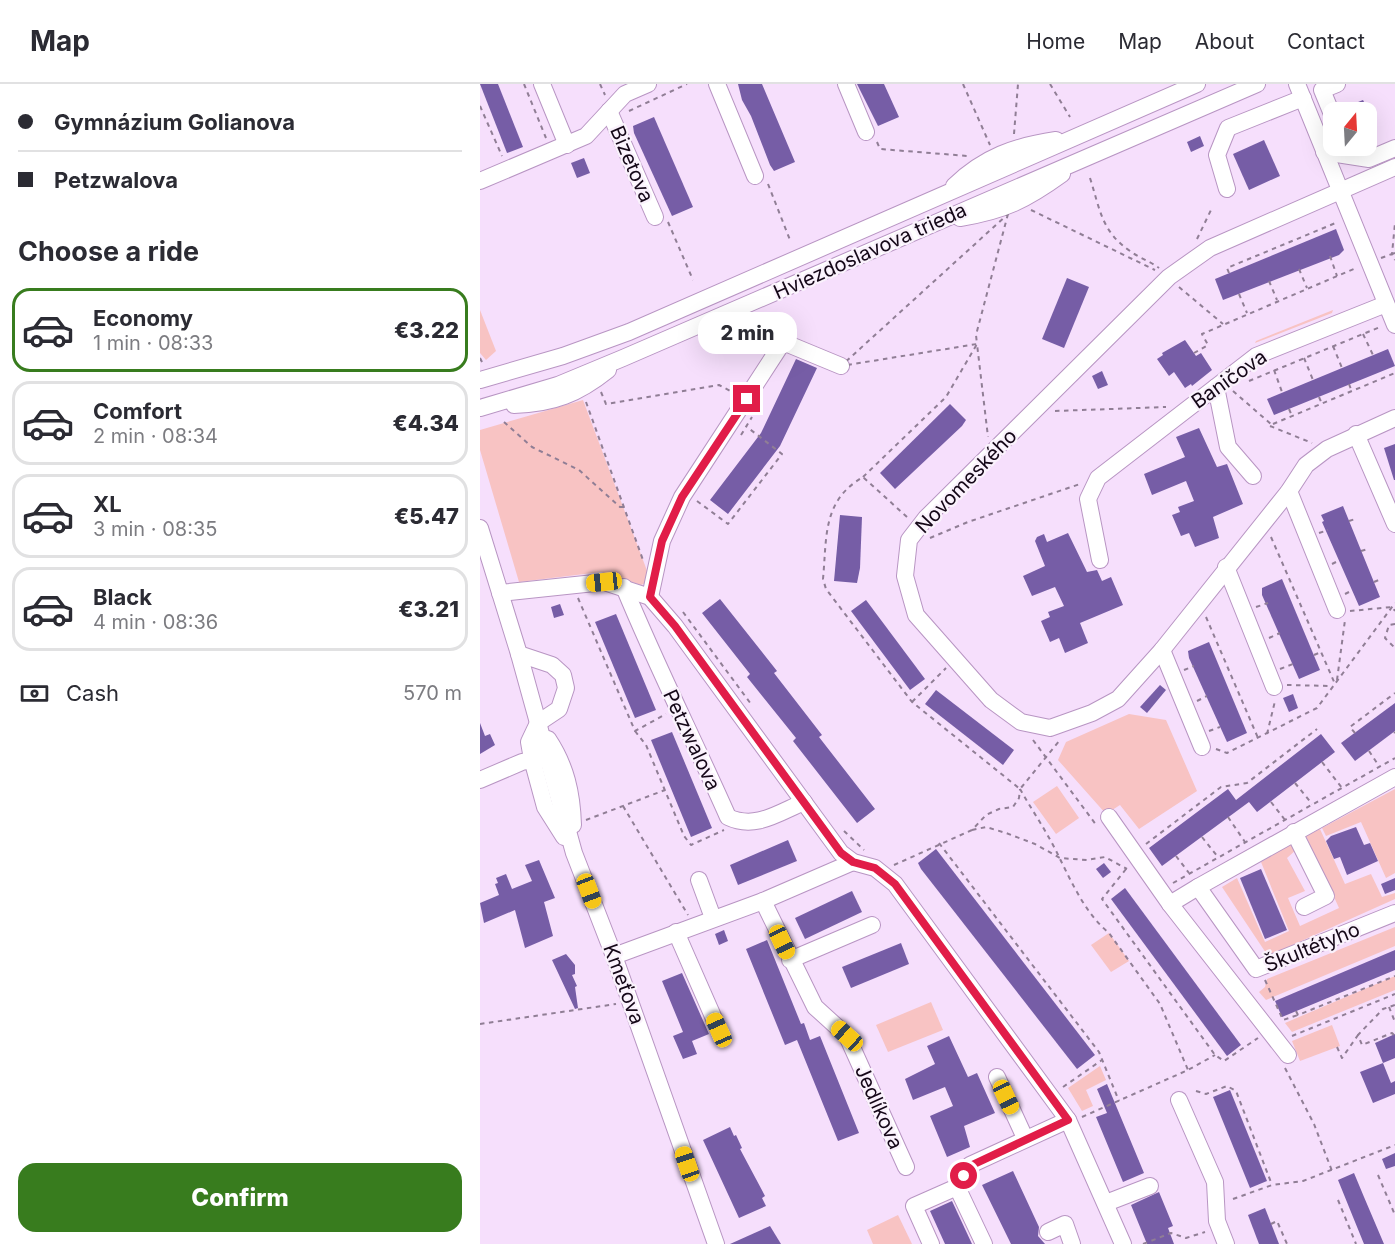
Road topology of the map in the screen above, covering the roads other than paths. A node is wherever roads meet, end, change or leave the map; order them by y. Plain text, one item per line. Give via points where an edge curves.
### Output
1 (542, 84) edge
2 (648, 84) edge
3 (717, 84) edge
4 (846, 84) edge
5 (1197, 84) edge
6 (1257, 84) edge
7 (1337, 84) edge
8 (1300, 91) edge
9 (1327, 102) edge
10 (612, 109) junction
11 (871, 135) road end
12 (567, 145) junction
13 (1395, 148) edge
14 (1323, 149) edge
15 (1326, 156) edge
16 (1360, 156) edge
17 (1376, 156) edge
18 (1377, 156) edge
19 (1395, 167) edge
20 (755, 176) dead end
21 (480, 181) edge
22 (1227, 189) dead end
23 (1339, 190) junction
24 (655, 217) dead end
25 (1386, 304) junction
26 (1390, 325) edge
27 (841, 366) road end
28 (481, 372) edge
29 (1223, 388) junction
30 (486, 407) edge
31 (1395, 418) edge
32 (1356, 434) junction
33 (1253, 476) dead end
34 (1289, 491) junction
35 (1395, 524) edge
36 (480, 528) edge
37 (1100, 560) dead end
38 (1226, 567) junction
39 (624, 587) junction
40 (500, 593) junction
41 (650, 597) junction
42 (1342, 611) road end
43 (1162, 650) junction
44 (519, 654) junction
45 (1278, 691) road end
46 (538, 723) junction
47 (1203, 740) road end
48 (540, 758) junction
49 (1395, 777) edge
50 (480, 780) edge
51 (804, 802) junction
52 (1105, 824) road end
53 (1290, 826) junction
54 (574, 853) junction
55 (859, 856) junction
56 (699, 880) dead end
57 (1194, 880) junction
58 (763, 901) junction
59 (1170, 904) junction
60 (1304, 907) dead end
61 (1395, 913) edge
62 (713, 918) junction
63 (872, 925) dead end
64 (676, 932) junction
65 (614, 956) junction
66 (790, 960) junction
67 (719, 1030) dead end
68 (1288, 1055) dead end
69 (997, 1077) dead end
70 (1179, 1100) dead end
71 (1068, 1120) junction
72 (1025, 1138) junction
73 (906, 1167) dead end
74 (1150, 1185) dead end
75 (957, 1187) junction
76 (1106, 1203) junction
77 (1048, 1232) dead end
78 (716, 1244) edge
79 (931, 1244) edge
80 (984, 1244) edge
81 (1072, 1244) edge
82 (1123, 1244) edge
83 (1226, 1244) edge

1 - 12 street
2 - 10 street, Bizetova via 625,94
3 - 20 street
4 - 11 street
5 - 28 street, Hviezdoslavova trieda via 629,332 563,356
6 - 30 street, Hviezdoslavova trieda via 623,358 558,385
7 - 9 street via 1322,90
8 - 14 street
8 - 22 street via 1228,128 1217,155
10 - 12 street, Bizetova via 586,136
10 - 24 street, Bizetova
12 - 21 street, Bizetova
13 - 18 street
15 - 23 street
16 - 17 street
19 - 23 street, Novomeského
23 - 25 street
23 - 43 street, Novomeského via 1210,248 1166,274 926,518 909,540 905,576 916,615 991,700 1021,722 1050,728 1092,713 1118,699
25 - 26 street
25 - 29 street, Baničova via 1256,356
27 - 41 street via 783,342 682,497 662,541
29 - 33 street via 1228,447
29 - 37 street, Baničova via 1096,483 1088,499
31 - 32 street, Novomeského
32 - 34 street, Novomeského via 1306,465
32 - 35 street
34 - 38 street, Novomeského
34 - 42 street
36 - 40 street
38 - 43 street, Novomeského
38 - 45 street
39 - 40 street via 604,582
39 - 41 street
39 - 51 street, Petzwalova via 656,666 689,727 728,817 742,824 760,821
40 - 44 street
41 - 51 street
43 - 47 street
44 - 46 street
44 - 46 street via 552,665 563,675 566,688 559,709
46 - 48 street via 529,742
46 - 54 street via 560,758 572,797
48 - 50 street
48 - 54 street via 545,807
49 - 53 street
51 - 55 street via 841,853
52 - 59 street via 1127,861
53 - 57 street
53 - 60 street, Škultétyho via 1326,896
54 - 65 street, Kmeťova
55 - 58 street
55 - 71 street via 895,884
56 - 62 street
57 - 59 street
57 - 61 street, Škultétyho via 1256,969
58 - 62 street
58 - 66 street, Jedlíkova
59 - 68 street
62 - 64 street
63 - 66 street
64 - 65 street
64 - 67 street
65 - 78 street, Kmeťova
66 - 73 street, Jedlíkova via 815,1007 847,1036
69 - 72 street
70 - 83 street via 1215,1182 1219,1227
71 - 72 street
71 - 76 street
72 - 75 street via 970,1166
74 - 76 street
75 - 79 street via 914,1206
75 - 80 street
76 - 82 street
77 - 81 street via 1065,1224

